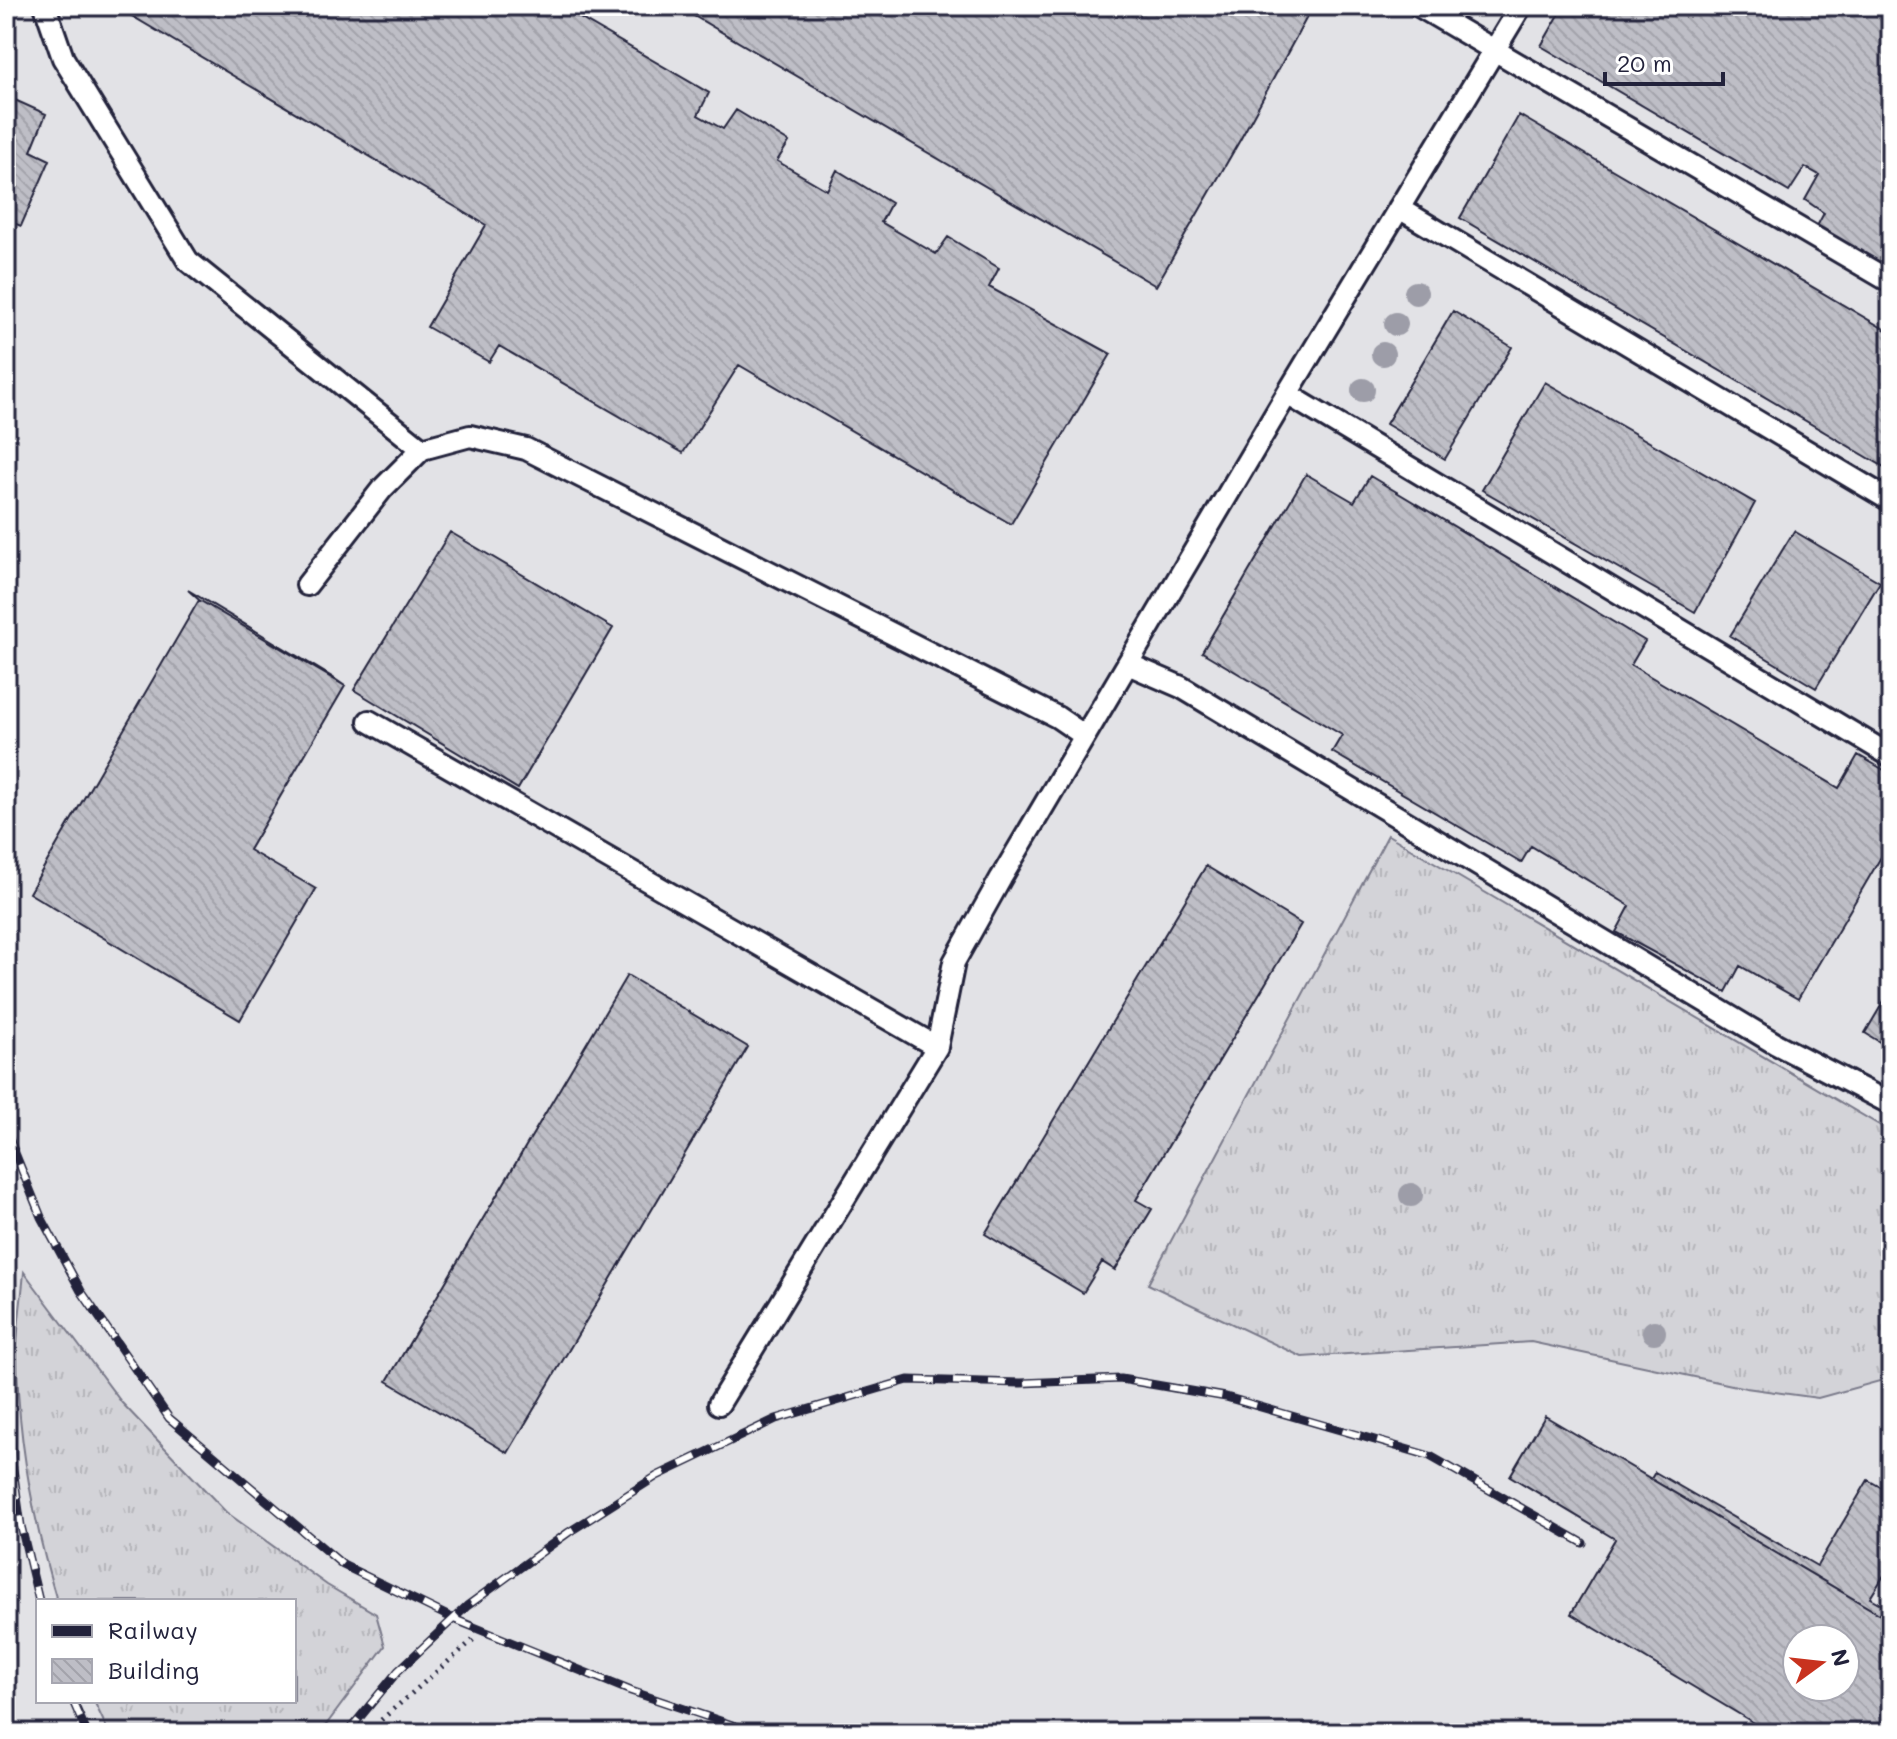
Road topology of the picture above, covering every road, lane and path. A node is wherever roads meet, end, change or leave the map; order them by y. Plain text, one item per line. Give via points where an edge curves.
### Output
1 (45, 6) edge
2 (1419, 6) edge
3 (1521, 6) edge
4 (1494, 51) junction
5 (1399, 208) junction
6 (1891, 282) edge
7 (1287, 394) junction
8 (422, 449) junction
9 (1891, 501) edge
10 (307, 585) dead end
11 (1128, 664) junction
12 (369, 721) dead end
13 (1085, 736) junction
14 (1891, 756) edge
15 (937, 1047) junction
16 (1891, 1104) edge
17 (719, 1404) dead end
18 (474, 1639) dead end
19 (372, 1733) edge

1 - 8 lane via 63,58 188,261
2 - 4 lane
3 - 4 lane
4 - 5 lane
4 - 6 lane
5 - 7 lane
5 - 9 lane
7 - 11 lane
7 - 14 lane
8 - 10 lane via 382,489
8 - 13 lane via 470,436 526,449 1057,717
11 - 13 lane
11 - 16 lane via 1181,687 1776,1044
12 - 15 lane
13 - 15 lane via 954,962
15 - 17 lane
18 - 19 path

